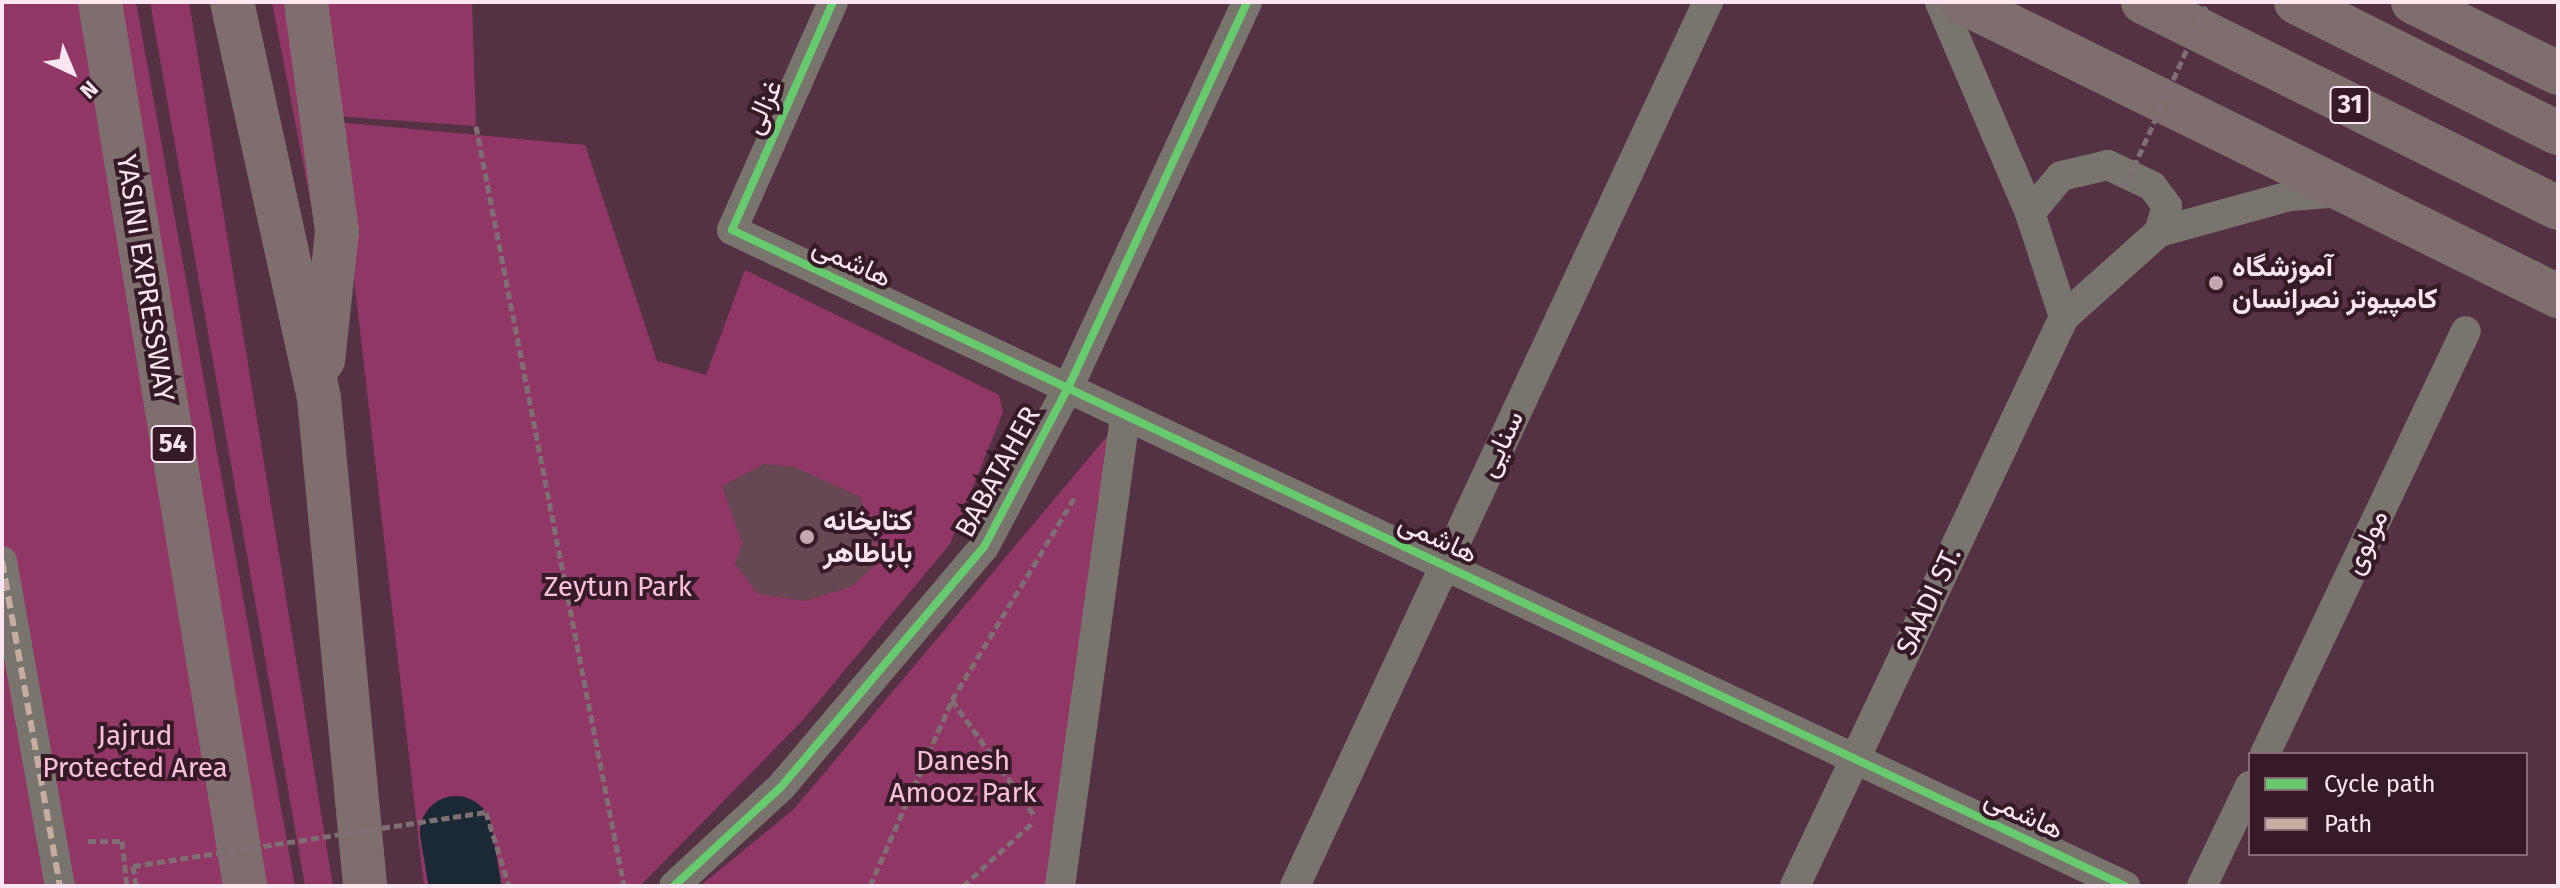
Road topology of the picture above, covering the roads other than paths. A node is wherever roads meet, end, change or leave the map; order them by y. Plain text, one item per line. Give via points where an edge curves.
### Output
1 (100, 2) edge
2 (232, 2) edge
3 (306, 2) edge
4 (833, 2) edge
5 (1247, 2) edge
6 (1708, 2) edge
7 (1940, 2) edge
8 (1962, 2) edge
9 (2143, 2) edge
10 (2296, 2) edge
11 (2413, 2) edge
12 (2558, 73) edge
13 (2558, 133) edge
14 (2343, 192) junction
15 (2558, 208) edge
16 (2030, 213) junction
17 (732, 230) joint
18 (2159, 232) junction
19 (2558, 296) edge
20 (2064, 317) junction
21 (2466, 331) dead end
22 (1068, 388) junction
23 (319, 398) junction
24 (1125, 415) junction
25 (2, 561) edge
26 (1445, 566) junction
27 (2266, 752) edge
28 (1855, 759) junction
29 (2248, 790) edge
30 (60, 886) edge
31 (245, 886) edge
32 (365, 886) edge
33 (674, 886) edge
34 (1060, 886) edge
35 (1295, 886) edge
36 (1795, 886) edge
37 (2125, 886) edge
38 (2202, 886) edge

1 - 31 highway, YASINI EXPRESSWAY / 54
2 - 23 highway
3 - 23 highway via 337,232
4 - 17 street, غزالی
5 - 22 street, BABATAHER
6 - 26 street, سنایی
7 - 16 street
8 - 14 highway
9 - 15 highway, 31
10 - 13 highway, 31
11 - 12 highway
14 - 18 street via 2290,196
14 - 19 highway
16 - 18 street via 2061,176 2108,165 2152,186 2167,206
16 - 20 street
17 - 22 street, هاشمی
18 - 20 street
20 - 28 street, SAADI ST.
21 - 27 street, مولوی
22 - 24 street, هاشمی
22 - 33 street, BABATAHER via 984,547 781,787
23 - 32 highway
24 - 26 street, هاشمی
24 - 34 street
25 - 30 street
26 - 28 street, هاشمی
26 - 35 street, سنایی
28 - 36 street, SAADI ST.
28 - 37 street, هاشمی
29 - 38 street

